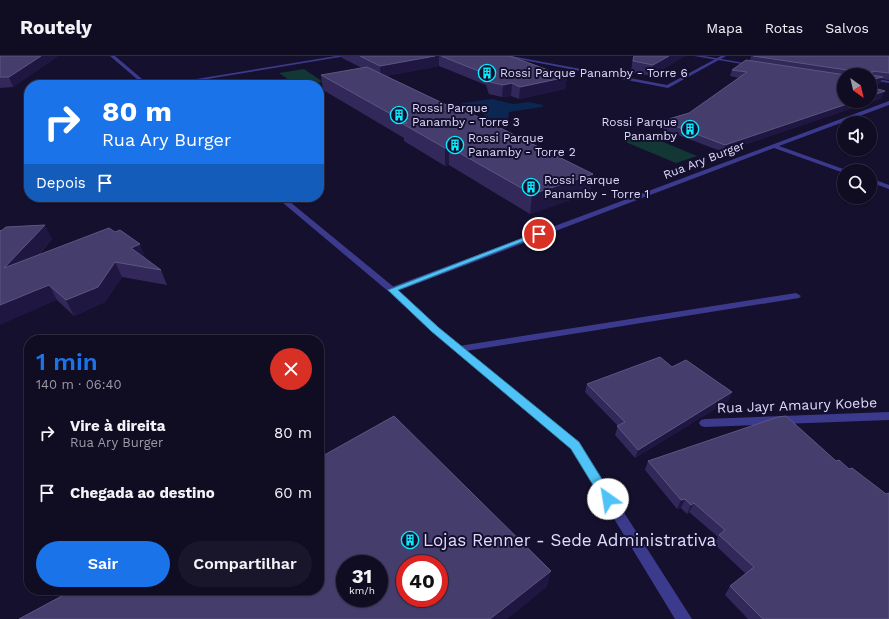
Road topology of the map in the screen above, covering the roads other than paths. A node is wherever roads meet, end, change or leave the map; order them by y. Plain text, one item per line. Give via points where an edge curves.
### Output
1 (112, 56) edge
2 (344, 56) edge
3 (504, 56) edge
4 (696, 56) edge
5 (724, 56) edge
6 (728, 56) edge
7 (718, 60) junction
8 (877, 79) edge
9 (141, 80) edge
10 (193, 80) edge
11 (889, 82) edge
12 (877, 84) edge
13 (889, 86) edge
14 (889, 103) edge
15 (773, 146) junction
16 (837, 169) edge
17 (877, 183) edge
18 (889, 187) edge
19 (286, 202) edge
20 (392, 290) junction
21 (796, 296) dead end
22 (459, 349) junction
23 (889, 416) edge
24 (705, 423) dead end
25 (684, 619) edge

1 - 9 street
2 - 10 street
3 - 7 street via 668,87
4 - 7 street
5 - 7 street
6 - 7 street via 758,63
8 - 11 street
12 - 13 street
14 - 15 street, Rua Ary Burger
15 - 16 street
15 - 20 street, Rua Ary Burger
17 - 18 street
19 - 20 street
20 - 22 street
21 - 22 street
22 - 25 street via 575,446
23 - 24 street, Rua Jayr Amaury Koebe

